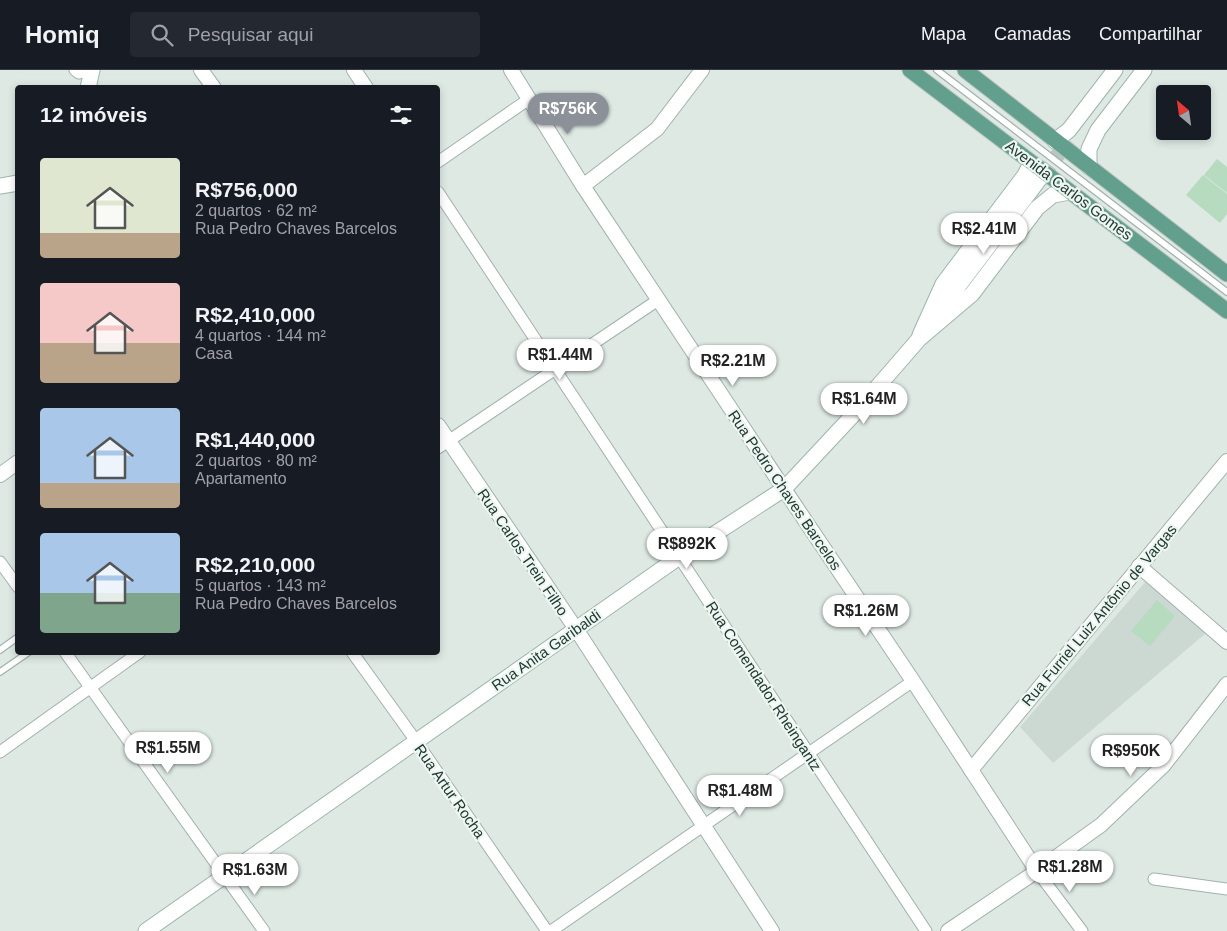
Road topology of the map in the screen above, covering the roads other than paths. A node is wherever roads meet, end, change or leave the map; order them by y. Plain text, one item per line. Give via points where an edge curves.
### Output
1 (75, 70) edge
2 (91, 70) edge
3 (202, 70) edge
4 (354, 70) edge
5 (511, 70) edge
6 (702, 70) edge
7 (910, 70) edge
8 (937, 70) edge
9 (965, 70) edge
10 (1116, 70) edge
11 (1124, 70) edge
12 (1144, 70) edge
13 (88, 85) edge
14 (212, 85) edge
15 (364, 85) edge
16 (529, 99) junction
17 (1062, 140) junction
18 (440, 161) edge
19 (1032, 163) junction
20 (1089, 167) junction
21 (1041, 177) tunnel mouth
22 (15, 184) edge
23 (0, 186) edge
24 (583, 186) junction
25 (1070, 192) junction
26 (440, 195) edge
27 (1227, 274) edge
28 (1227, 292) edge
29 (658, 300) junction
30 (1227, 311) edge
31 (919, 338) junction
32 (554, 369) junction
33 (443, 445) edge
34 (1227, 461) edge
35 (15, 464) edge
36 (0, 475) edge
37 (784, 489) junction
38 (679, 557) junction
39 (0, 562) edge
40 (1139, 566) junction
41 (15, 583) edge
42 (576, 629) junction
43 (15, 639) edge
44 (1227, 642) edge
45 (0, 650) edge
46 (25, 655) edge
47 (67, 655) edge
48 (136, 655) edge
49 (354, 655) edge
50 (0, 672) edge
51 (914, 681) junction
52 (1227, 684) edge
53 (90, 687) junction
54 (416, 742) junction
55 (0, 752) edge
56 (808, 753) junction
57 (971, 770) junction
58 (704, 825) junction
59 (1037, 871) junction
60 (224, 876) junction
61 (1154, 879) dead end
62 (1227, 889) edge
63 (146, 931) edge
64 (264, 931) edge
65 (547, 931) edge
66 (552, 931) edge
67 (772, 931) edge
68 (926, 931) edge
69 (948, 931) edge
70 (1082, 931) edge

1 - 2 street via 80,73
2 - 13 main road
3 - 14 street
4 - 15 street
5 - 16 street, Rua Pedro Chaves Barcelos
6 - 24 street via 657,129
7 - 19 main road, Avenida Carlos Gomes
8 - 28 lane
9 - 17 main road, Avenida Carlos Gomes
10 - 17 main road
11 - 17 main road
12 - 20 main road via 1098,130 1089,149
16 - 18 street
16 - 24 street, Rua Pedro Chaves Barcelos
17 - 20 main road, Avenida Carlos Gomes
19 - 25 main road, Avenida Carlos Gomes
19 - 31 main road, Rua Anita Garibaldi via 943,284
20 - 27 main road, Avenida Carlos Gomes
21 - 31 main road
22 - 23 main road
24 - 29 street, Rua Pedro Chaves Barcelos
25 - 30 main road, Avenida Carlos Gomes
25 - 31 main road, Rua Anita Garibaldi via 1053,195 1037,208 972,294
26 - 32 street, Rua Comendador Rheingantz
29 - 32 street
29 - 37 street, Rua Pedro Chaves Barcelos
31 - 37 main road, Rua Anita Garibaldi
32 - 33 street
32 - 38 street, Rua Comendador Rheingantz
33 - 42 street, Rua Carlos Trein Filho
34 - 40 street, Rua Furriel Luiz Antônio de Vargas
35 - 36 street
37 - 38 main road, Rua Anita Garibaldi
37 - 51 street, Rua Pedro Chaves Barcelos
38 - 42 main road, Rua Anita Garibaldi
38 - 56 street, Rua Comendador Rheingantz
39 - 41 street
40 - 44 street
40 - 57 street, Rua Furriel Luiz Antônio de Vargas
42 - 54 main road, Rua Anita Garibaldi
42 - 58 street, Rua Carlos Trein Filho
43 - 45 lane
46 - 50 lane
47 - 53 street
48 - 53 street
49 - 54 street, Rua Artur Rocha
51 - 56 street
51 - 57 street, Rua Pedro Chaves Barcelos
52 - 59 street via 1163,766 1102,825
53 - 55 street
53 - 60 street
54 - 60 main road, Rua Anita Garibaldi
54 - 65 street, Rua Artur Rocha
56 - 58 street
56 - 68 street, Rua Comendador Rheingantz
57 - 59 street, Rua Pedro Chaves Barcelos
58 - 66 street
58 - 67 street, Rua Carlos Trein Filho
59 - 69 street
59 - 70 street, Rua Pedro Chaves Barcelos
60 - 63 main road, Rua Anita Garibaldi
60 - 64 street
61 - 62 street

